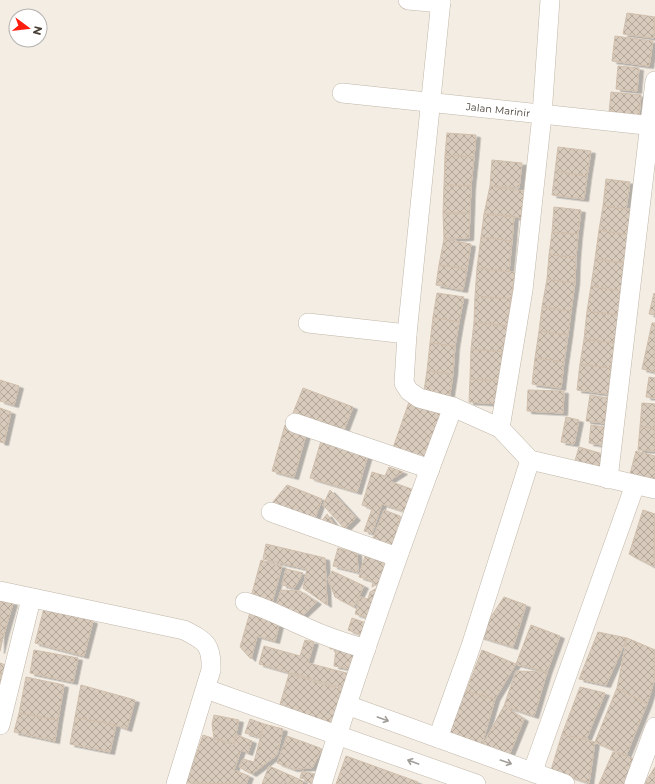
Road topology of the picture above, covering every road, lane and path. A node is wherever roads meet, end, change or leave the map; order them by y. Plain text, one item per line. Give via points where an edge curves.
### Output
1 (408, 0) edge
2 (550, 0) edge
3 (441, 2) edge
4 (655, 82) edge
5 (342, 93) dead end
6 (432, 101) junction
7 (542, 114) junction
8 (653, 126) edge
9 (308, 323) dead end
10 (407, 334) junction
11 (453, 407) junction
12 (294, 423) dead end
13 (500, 428) junction
14 (530, 460) junction
15 (430, 469) junction
16 (608, 479) junction
17 (636, 485) junction
18 (655, 489) edge
19 (271, 512) dead end
20 (397, 557) junction
21 (0, 591) edge
22 (31, 599) junction
23 (245, 602) dead end
24 (366, 648) junction
25 (206, 689) junction
26 (347, 706) junction
27 (0, 725) edge
28 (655, 726) edge
29 (337, 735) junction
30 (438, 738) junction
31 (535, 772) junction
32 (432, 777) edge
33 (177, 784) edge
34 (322, 784) edge
35 (476, 784) edge
36 (565, 784) edge
37 (634, 784) edge

1 - 3 street
2 - 7 street
3 - 6 street
4 - 8 street
5 - 6 street, Jalan Marinir
6 - 7 street, Jalan Marinir
6 - 10 street
7 - 8 street, Jalan Marinir
7 - 13 street via 523,290
8 - 16 street
9 - 10 street
10 - 11 street via 404,383 409,391 419,398
11 - 13 street
11 - 15 street
12 - 15 street
13 - 14 street
14 - 16 street
14 - 30 street via 471,646
15 - 20 street
16 - 17 street
17 - 18 street
17 - 31 street via 536,762
19 - 20 street
20 - 24 street
21 - 22 street
22 - 25 street via 184,630 201,638 212,653
22 - 27 street
23 - 24 street via 340,641
24 - 26 street
25 - 29 street
25 - 33 street
26 - 29 street
26 -> 30 street
28 - 37 street
32 -> 29 street
29 - 34 street
30 -> 31 street
31 - 36 street
32 - 35 street

